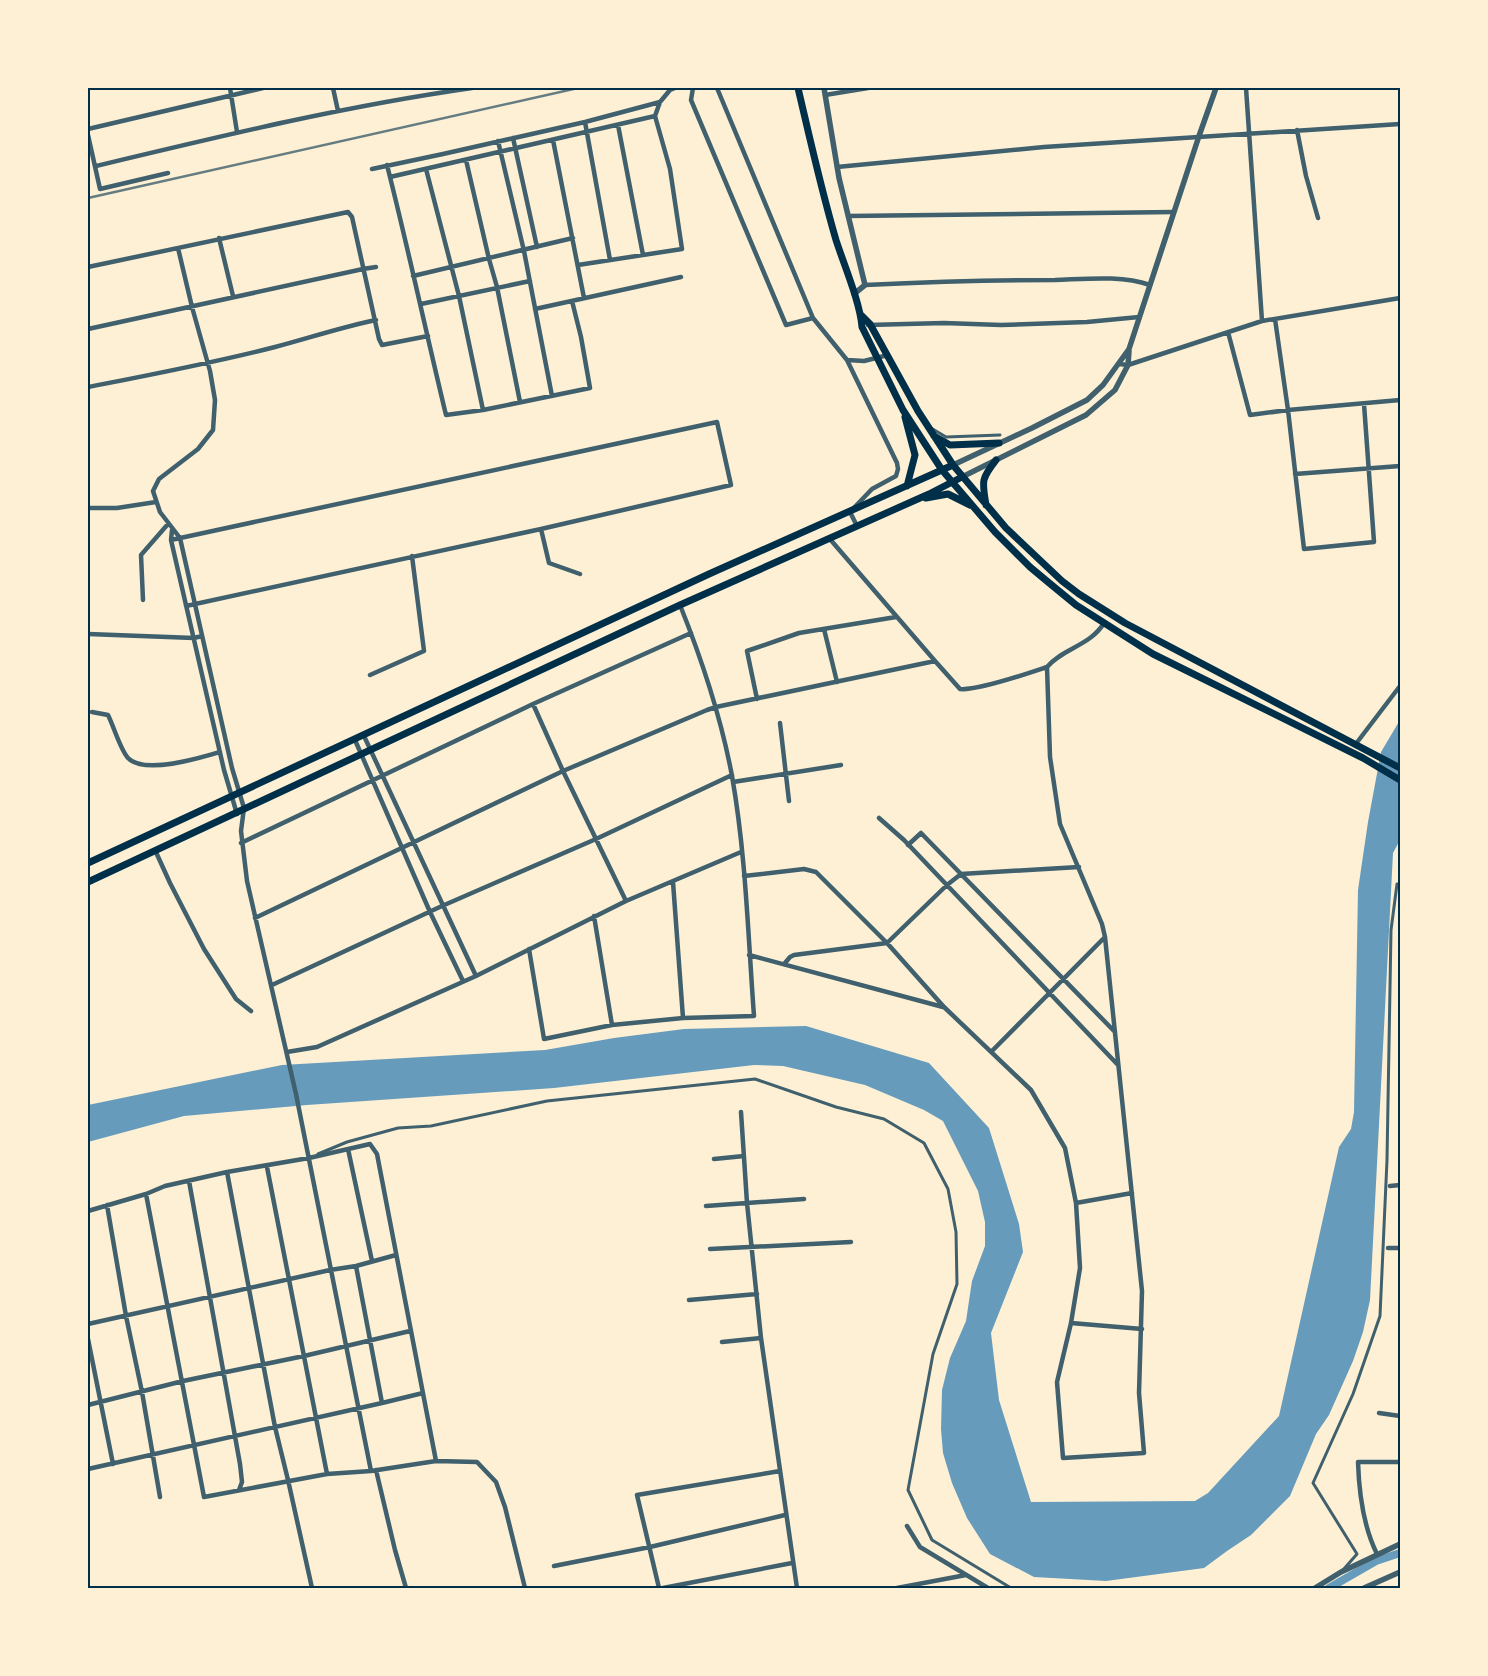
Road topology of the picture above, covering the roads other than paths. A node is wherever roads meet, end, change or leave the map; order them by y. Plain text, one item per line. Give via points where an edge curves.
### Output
1 (230, 88) edge
2 (263, 88) edge
3 (333, 88) edge
4 (462, 88) edge
5 (472, 88) edge
6 (675, 88) edge
7 (693, 88) edge
8 (717, 88) edge
9 (798, 88) edge
10 (824, 88) edge
11 (868, 88) edge
12 (1216, 88) edge
13 (1246, 88) edge
14 (231, 94) junction
15 (825, 95) junction
16 (660, 102) junction
17 (338, 111) junction
18 (655, 116) junction
19 (585, 122) junction
20 (1400, 124) edge
21 (618, 125) junction
22 (88, 129) edge
23 (1297, 130) junction
24 (237, 132) junction
25 (587, 132) junction
26 (1248, 133) junction
27 (88, 135) edge
28 (1199, 136) junction
29 (512, 138) junction
30 (553, 140) junction
31 (498, 141) junction
32 (515, 148) junction
33 (501, 152) junction
34 (466, 160) junction
35 (387, 165) junction
36 (96, 166) junction
37 (837, 167) junction
38 (372, 169) dead end
39 (426, 169) junction
40 (168, 173) dead end
41 (390, 177) junction
42 (1174, 212) junction
43 (848, 216) junction
44 (1318, 218) dead end
45 (219, 238) junction
46 (573, 238) junction
47 (537, 247) junction
48 (178, 248) junction
49 (524, 251) junction
50 (643, 255) junction
51 (489, 259) junction
52 (610, 260) junction
53 (578, 265) junction
54 (88, 267) edge
55 (376, 267) dead end
56 (452, 267) junction
57 (363, 269) junction
58 (413, 276) junction
59 (681, 277) dead end
60 (530, 280) junction
61 (1150, 284) junction
62 (865, 285) junction
63 (497, 287) junction
64 (854, 294) junction
65 (233, 296) junction
66 (459, 296) junction
67 (584, 298) junction
68 (1400, 298) edge
69 (572, 301) junction
70 (421, 304) junction
71 (192, 307) junction
72 (535, 310) junction
73 (861, 315) junction
74 (1139, 317) junction
75 (813, 318) junction
76 (1275, 319) junction
77 (376, 320) junction
78 (1262, 322) junction
79 (870, 324) junction
80 (862, 327) junction
81 (88, 329) edge
82 (1228, 332) junction
83 (428, 336) junction
84 (1129, 349) junction
85 (888, 355) junction
86 (877, 359) junction
87 (847, 360) junction
88 (208, 363) junction
89 (1119, 364) junction
90 (1128, 365) junction
91 (88, 388) edge
92 (552, 396) junction
93 (1400, 400) edge
94 (520, 402) junction
95 (1364, 404) junction
96 (483, 410) junction
97 (903, 410) junction
98 (1288, 410) junction
99 (927, 425) junction
100 (1000, 435) dead end
101 (934, 436) junction
102 (999, 443) junction
103 (996, 460) junction
104 (953, 465) junction
105 (1400, 466) edge
106 (1369, 469) junction
107 (942, 470) junction
108 (1295, 474) junction
109 (962, 477) junction
110 (952, 483) junction
111 (907, 486) junction
112 (916, 500) junction
113 (156, 502) junction
114 (986, 505) junction
115 (972, 506) junction
116 (88, 508) edge
117 (850, 512) junction
118 (168, 524) junction
119 (857, 526) junction
120 (172, 530) junction
121 (541, 530) junction
122 (180, 538) junction
123 (830, 538) junction
124 (171, 540) junction
125 (412, 556) junction
126 (580, 574) dead end
127 (143, 600) dead end
128 (195, 604) junction
129 (680, 605) junction
130 (186, 606) junction
131 (896, 617) junction
132 (1104, 623) junction
133 (824, 629) junction
134 (691, 633) junction
135 (88, 634) edge
136 (202, 636) junction
137 (194, 638) junction
138 (934, 661) junction
139 (1047, 667) junction
140 (370, 676) dead end
141 (837, 682) junction
142 (1400, 686) edge
143 (757, 699) junction
144 (533, 704) junction
145 (716, 707) junction
146 (92, 712) dead end
147 (780, 723) dead end
148 (364, 736) junction
149 (355, 740) junction
150 (1355, 745) junction
151 (371, 750) junction
152 (220, 752) junction
153 (362, 754) junction
154 (841, 765) dead end
155 (232, 768) junction
156 (1400, 768) edge
157 (224, 770) junction
158 (563, 771) junction
159 (786, 773) junction
160 (382, 775) junction
161 (732, 775) junction
162 (372, 780) junction
163 (1400, 780) edge
164 (733, 782) junction
165 (240, 794) junction
166 (232, 797) junction
167 (789, 801) dead end
168 (244, 808) junction
169 (235, 812) junction
170 (880, 818) dead end
171 (241, 819) junction
172 (596, 838) junction
173 (415, 842) junction
174 (241, 843) junction
175 (908, 845) junction
176 (401, 848) junction
177 (155, 850) junction
178 (741, 852) junction
179 (88, 864) edge
180 (1079, 867) junction
181 (961, 874) junction
182 (744, 876) junction
183 (88, 882) edge
184 (673, 882) junction
185 (1400, 884) edge
186 (947, 885) junction
187 (626, 902) junction
188 (442, 906) junction
189 (430, 912) junction
190 (594, 916) junction
191 (255, 918) junction
192 (1105, 938) junction
193 (886, 943) junction
194 (529, 949) junction
195 (749, 955) junction
196 (785, 964) junction
197 (476, 976) junction
198 (1063, 978) junction
199 (463, 981) junction
200 (272, 985) junction
201 (1049, 993) junction
202 (944, 1008) junction
203 (251, 1011) dead end
204 (683, 1018) junction
205 (612, 1025) junction
206 (1115, 1032) junction
207 (286, 1050) junction
208 (992, 1051) junction
209 (1119, 1066) junction
210 (741, 1112) dead end
211 (348, 1149) junction
212 (744, 1156) junction
213 (309, 1158) junction
214 (714, 1159) dead end
215 (267, 1167) junction
216 (227, 1172) junction
217 (189, 1181) junction
218 (1400, 1185) edge
219 (1390, 1186) dead end
220 (1132, 1193) junction
221 (146, 1194) junction
222 (804, 1199) dead end
223 (747, 1203) junction
224 (1076, 1203) junction
225 (107, 1205) junction
226 (706, 1206) dead end
227 (88, 1211) edge
228 (851, 1242) dead end
229 (752, 1248) junction
230 (1388, 1248) dead end
231 (1400, 1248) edge
232 (710, 1249) dead end
233 (396, 1255) junction
234 (372, 1261) junction
235 (356, 1266) junction
236 (330, 1270) junction
237 (290, 1279) junction
238 (248, 1290) junction
239 (757, 1294) junction
240 (209, 1297) junction
241 (689, 1300) dead end
242 (168, 1306) junction
243 (126, 1316) junction
244 (1071, 1323) junction
245 (88, 1324) edge
246 (1142, 1329) junction
247 (410, 1331) junction
248 (761, 1338) junction
249 (88, 1339) edge
250 (371, 1340) junction
251 (722, 1342) dead end
252 (346, 1346) junction
253 (304, 1356) junction
254 (264, 1364) junction
255 (224, 1373) junction
256 (182, 1381) junction
257 (142, 1392) junction
258 (423, 1394) junction
259 (101, 1403) junction
260 (382, 1403) junction
261 (88, 1406) edge
262 (358, 1408) junction
263 (1379, 1413) dead end
264 (1400, 1416) edge
265 (317, 1418) junction
266 (275, 1427) junction
267 (235, 1436) junction
268 (194, 1445) junction
269 (154, 1454) junction
270 (436, 1461) junction
271 (113, 1464) junction
272 (1400, 1464) edge
273 (88, 1469) edge
274 (374, 1471) junction
275 (780, 1471) junction
276 (327, 1474) junction
277 (288, 1480) junction
278 (239, 1490) junction
279 (160, 1497) dead end
280 (785, 1515) junction
281 (907, 1526) dead end
282 (1400, 1544) edge
283 (650, 1547) junction
284 (1377, 1554) junction
285 (792, 1563) junction
286 (554, 1566) dead end
287 (1341, 1572) junction
288 (1400, 1572) edge
289 (966, 1575) junction
290 (312, 1588) edge
291 (406, 1588) edge
292 (525, 1588) edge
293 (659, 1588) edge
294 (663, 1588) edge
295 (797, 1588) edge
296 (897, 1588) edge
297 (988, 1588) edge
298 (1011, 1588) edge
299 (1315, 1588) edge
300 (1364, 1588) edge

1 - 14 street
2 - 14 street
3 - 17 street
4 - 5 street
4 - 17 street
6 - 16 street
7 - 75 street via 691,100 786,326
8 - 75 street
9 - 64 main road via 824,198
10 - 15 street
11 - 15 street
12 - 28 street
13 - 26 street
14 - 22 street
14 - 24 street
15 - 37 street
16 - 18 street
16 - 19 street
17 - 24 street
18 - 21 street
18 - 50 street via 670,169 682,249
19 - 25 street
19 - 29 street
20 - 23 street
21 - 25 street
21 - 50 street
23 - 26 street
23 - 44 street
24 - 36 street
25 - 30 street
25 - 52 street
26 - 28 street
26 - 78 street
27 - 36 street
28 - 37 street
28 - 42 street
29 - 31 street
29 - 32 street
30 - 32 street
30 - 46 street
31 - 33 street
31 - 35 street
32 - 33 street
32 - 47 street
33 - 34 street
33 - 49 street
34 - 39 street
34 - 51 street
35 - 38 street
35 - 41 street
36 - 40 street via 100,189
37 - 43 street
39 - 41 street
39 - 56 street
41 - 58 street
42 - 43 street
42 - 61 street
43 - 62 street
45 - 48 street
45 - 57 street via 348,212 352,216
45 - 65 street
46 - 47 street
46 - 53 street
47 - 49 street
48 - 54 street
48 - 71 street
49 - 51 street
49 - 60 street
50 - 52 street
51 - 56 street
51 - 63 street
52 - 53 street
53 - 67 street
55 - 57 street
56 - 58 street
56 - 66 street
57 - 65 street
57 - 77 street
58 - 70 street
59 - 67 street
60 - 63 street
60 - 72 street
61 - 62 street via 1135,279 1099,279
61 - 74 street
62 - 64 street
63 - 66 street
63 - 94 street
64 - 73 main road
65 - 71 street
66 - 70 street
66 - 96 street
67 - 69 street
68 - 76 street
69 - 72 street
69 - 92 street via 590,388
70 - 83 street
71 - 81 street
71 - 88 street
72 - 92 street
73 - 79 main road
73 - 80 main road
74 - 79 street via 1001,325
74 - 84 street
75 - 87 street
76 - 78 street
76 - 98 street
77 - 83 street via 382,345
77 - 88 street
78 - 82 street
79 - 80 street
79 - 85 main road
80 - 86 main road
82 - 90 street
82 - 98 street via 1250,415
83 - 96 street via 446,415
84 - 89 street
84 - 90 street
85 - 86 street
85 - 99 main road
86 - 87 street
86 - 97 main road
87 - 117 street via 898,470 896,476 865,494
88 - 91 street
88 - 113 street via 216,400 213,430 198,449 159,480 153,491
89 - 90 street
89 - 102 street via 1087,400
90 - 103 street via 1115,390 1086,415
92 - 94 street
93 - 95 street
94 - 96 street
95 - 98 street
95 - 106 street
97 - 107 main road
97 - 111 main road via 915,455
98 - 108 street
99 - 100 street via 946,437
99 - 101 main road
101 - 102 main road via 950,444
101 - 104 main road
102 - 104 street
103 - 109 street
103 - 114 main road via 985,474 983,483
104 - 107 main road
104 - 109 main road
105 - 106 street
106 - 108 street
106 - 108 street via 1374,542 1304,549
107 - 110 main road
107 - 111 main road
109 - 110 main road
109 - 114 main road
110 - 112 main road
110 - 115 main road
111 - 117 main road
112 - 115 main road via 948,494
112 - 119 main road
113 - 116 street via 117,508
113 - 118 street
114 - 150 main road via 1006,528 1079,594 1125,623
115 - 132 main road via 1030,567
117 - 119 street
117 - 148 main road
118 - 120 street
118 - 127 street via 141,555
119 - 123 main road
120 - 122 street
120 - 124 street
121 - 122 street via 731,485 717,422
121 - 125 street
121 - 126 street via 549,563
122 - 124 street
122 - 128 street
123 - 129 main road
123 - 131 street
124 - 130 street
125 - 128 street
125 - 140 street via 424,651
128 - 130 street
128 - 136 street
129 - 134 street
129 - 151 main road
130 - 137 street
131 - 133 street
131 - 138 street
132 - 139 street via 1098,633 1054,659
132 - 163 main road via 1153,654 1363,758
133 - 141 street
133 - 143 street via 799,633 748,651
134 - 144 street
134 - 145 street
135 - 137 street
136 - 137 street
136 - 155 street
137 - 152 street
138 - 139 street via 964,690
138 - 141 street
139 - 180 street via 1050,757 1060,824
141 - 143 street
142 - 150 street
143 - 145 street
144 - 158 street
144 - 160 street
145 - 158 street
145 - 161 street
146 - 152 street via 108,715 123,749 137,763 165,764
147 - 159 street
148 - 149 main road
148 - 151 street
149 - 153 street
149 - 165 main road
150 - 156 main road
151 - 153 main road
151 - 160 street
152 - 157 street
153 - 162 street
153 - 168 main road
154 - 159 street
155 - 157 street
155 - 165 street
157 - 166 street
158 - 172 street
158 - 173 street
159 - 164 street
159 - 167 street
160 - 162 street
160 - 173 street
161 - 164 street
161 - 172 street
162 - 174 street
162 - 176 street
164 - 178 street
165 - 166 main road
165 - 168 street
166 - 169 street
166 - 179 main road
168 - 169 main road
168 - 171 street
169 - 171 street
169 - 177 main road
170 - 175 street
171 - 174 street
172 - 187 street
172 - 188 street
173 - 176 street
173 - 188 street
174 - 191 street
175 - 181 street via 920,833
175 - 186 street
176 - 189 street
176 - 191 street
177 - 183 main road
177 - 203 street via 204,949 236,999
178 - 182 street
178 - 184 street
180 - 181 street
180 - 192 street
181 - 186 street
181 - 198 street
182 - 193 street via 812,870
182 - 195 street
184 - 187 street
184 - 204 street
185 - 287 street via 1397,884 1390,930 1387,1160 1380,1316 1353,1394 1313,1483 1357,1554
186 - 193 street
186 - 201 street
187 - 190 street
188 - 189 street
188 - 197 street
189 - 199 street
189 - 200 street
190 - 194 street
190 - 205 street
191 - 200 street
192 - 198 street
192 - 206 street
193 - 196 street via 794,955
193 - 202 street
194 - 197 street
194 - 205 street via 544,1039
195 - 196 street
195 - 204 street via 754,1016
196 - 202 street
197 - 199 street
198 - 201 street
198 - 206 street
199 - 207 street via 317,1047
200 - 207 street
201 - 208 street
201 - 209 street
202 - 208 street
204 - 205 street
206 - 209 street
207 - 213 street
208 - 224 street via 1031,1090 1065,1148
209 - 220 street
210 - 212 street
211 - 213 street
211 - 233 street via 370,1144 377,1154
211 - 234 street
212 - 214 street
212 - 223 street
213 - 215 street
213 - 236 street
213 - 298 street via 347,1142 398,1128 431,1126 547,1101 755,1079 884,1120 924,1143 948,1189 956,1232 957,1284 933,1354 908,1490 932,1540
215 - 216 street
215 - 237 street
216 - 217 street
216 - 238 street
217 - 221 street
217 - 240 street
218 - 219 street
220 - 224 street
220 - 246 street via 1142,1291
221 - 225 street
221 - 242 street
222 - 223 street
223 - 226 street
223 - 229 street
224 - 244 street via 1080,1268
225 - 227 street
225 - 243 street
228 - 229 street
229 - 232 street
229 - 239 street
230 - 231 street
233 - 234 street
233 - 247 street
234 - 235 street
235 - 236 street
235 - 250 street
236 - 237 street
236 - 252 street
237 - 238 street
237 - 253 street
238 - 240 street
238 - 254 street
239 - 241 street
239 - 248 street
240 - 242 street
240 - 255 street
242 - 243 street
242 - 256 street
243 - 245 street
243 - 257 street
244 - 246 street
244 - 246 street via 1057,1382 1063,1458 1144,1453 1138,1368
247 - 250 street
247 - 258 street
248 - 251 street
248 - 275 street
249 - 259 street
250 - 252 street
250 - 260 street
252 - 253 street
252 - 262 street
253 - 254 street
253 - 265 street
254 - 255 street
254 - 266 street
255 - 256 street
255 - 267 street
256 - 257 street
256 - 268 street
257 - 259 street
257 - 269 street
258 - 260 street
258 - 270 street
259 - 261 street
259 - 271 street
260 - 262 street
262 - 265 street
262 - 274 street
263 - 264 street
265 - 266 street
265 - 276 street
266 - 267 street
266 - 277 street
267 - 268 street
267 - 278 street via 242,1482
268 - 269 street
268 - 278 street via 204,1497
269 - 271 street
269 - 279 street
270 - 274 street
270 - 292 street via 477,1462 496,1482
271 - 273 street
272 - 284 street via 1358,1462 1361,1498 1370,1539
274 - 276 street
274 - 291 street
275 - 280 street
275 - 283 street via 637,1495
276 - 277 street
277 - 278 street
277 - 290 street
280 - 283 street
280 - 285 street
281 - 289 street via 920,1547
282 - 284 street
283 - 286 street
283 - 293 street
284 - 287 street
285 - 294 street
285 - 295 street
287 - 299 street
288 - 300 street
289 - 296 street
289 - 297 street

